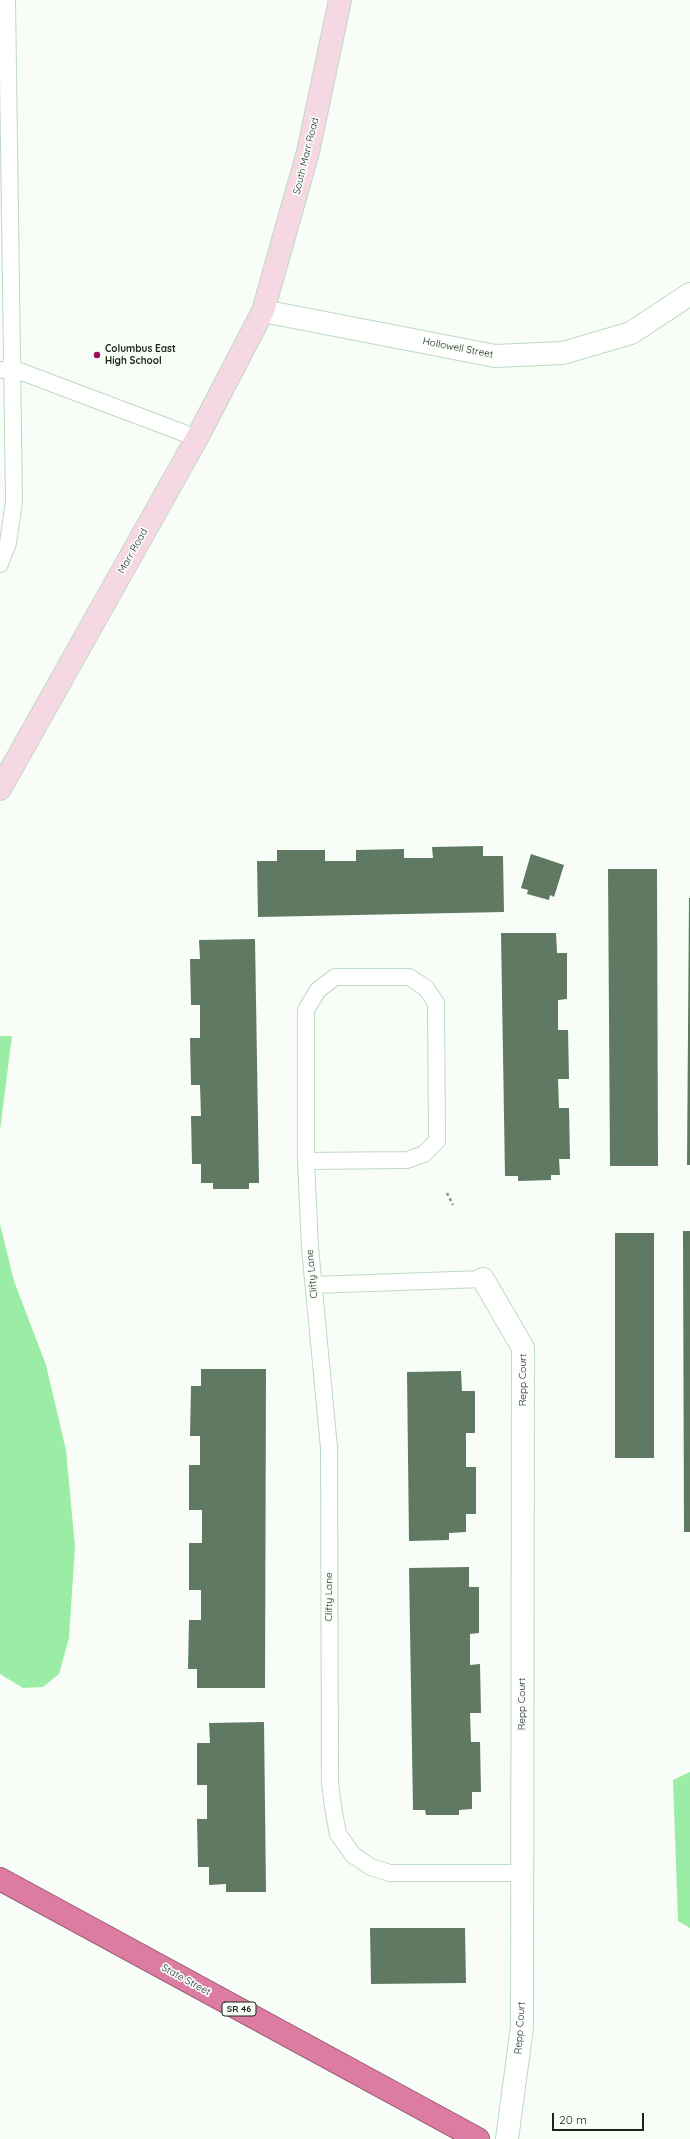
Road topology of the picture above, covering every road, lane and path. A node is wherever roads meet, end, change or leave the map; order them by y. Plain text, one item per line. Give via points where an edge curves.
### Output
1 (7, 0) edge
2 (340, 0) edge
3 (690, 294) edge
4 (263, 311) junction
5 (7, 369) edge
6 (197, 438) junction
7 (0, 564) edge
8 (0, 789) edge
9 (306, 1160) junction
10 (447, 1193) dead end
11 (453, 1205) dead end
12 (483, 1279) joint
13 (314, 1285) junction
14 (522, 1873) junction
15 (0, 1879) edge
16 (478, 2139) edge
17 (507, 2139) edge

1 - 5 lane
2 - 4 street, South Marr Road via 308,152
3 - 4 street, Hollowell Street via 630,332 563,353 495,356
4 - 6 street, Marr Road
5 - 6 lane
5 - 7 lane via 14,501 8,543
6 - 8 street, Marr Road
9 - 9 lane, Clifty Lane via 306,1010 318,990 334,977 409,977 426,988 436,1003 437,1141 424,1154 407,1160
9 - 13 lane, Clifty Lane
10 - 11 path
12 - 13 lane
12 - 14 street, Repp Court via 523,1348
13 - 14 lane, Clifty Lane via 329,1448 330,1782 338,1834 353,1855 371,1867 390,1873
14 - 17 street, Repp Court via 522,2027
15 - 16 highway, State Street / SR 46

